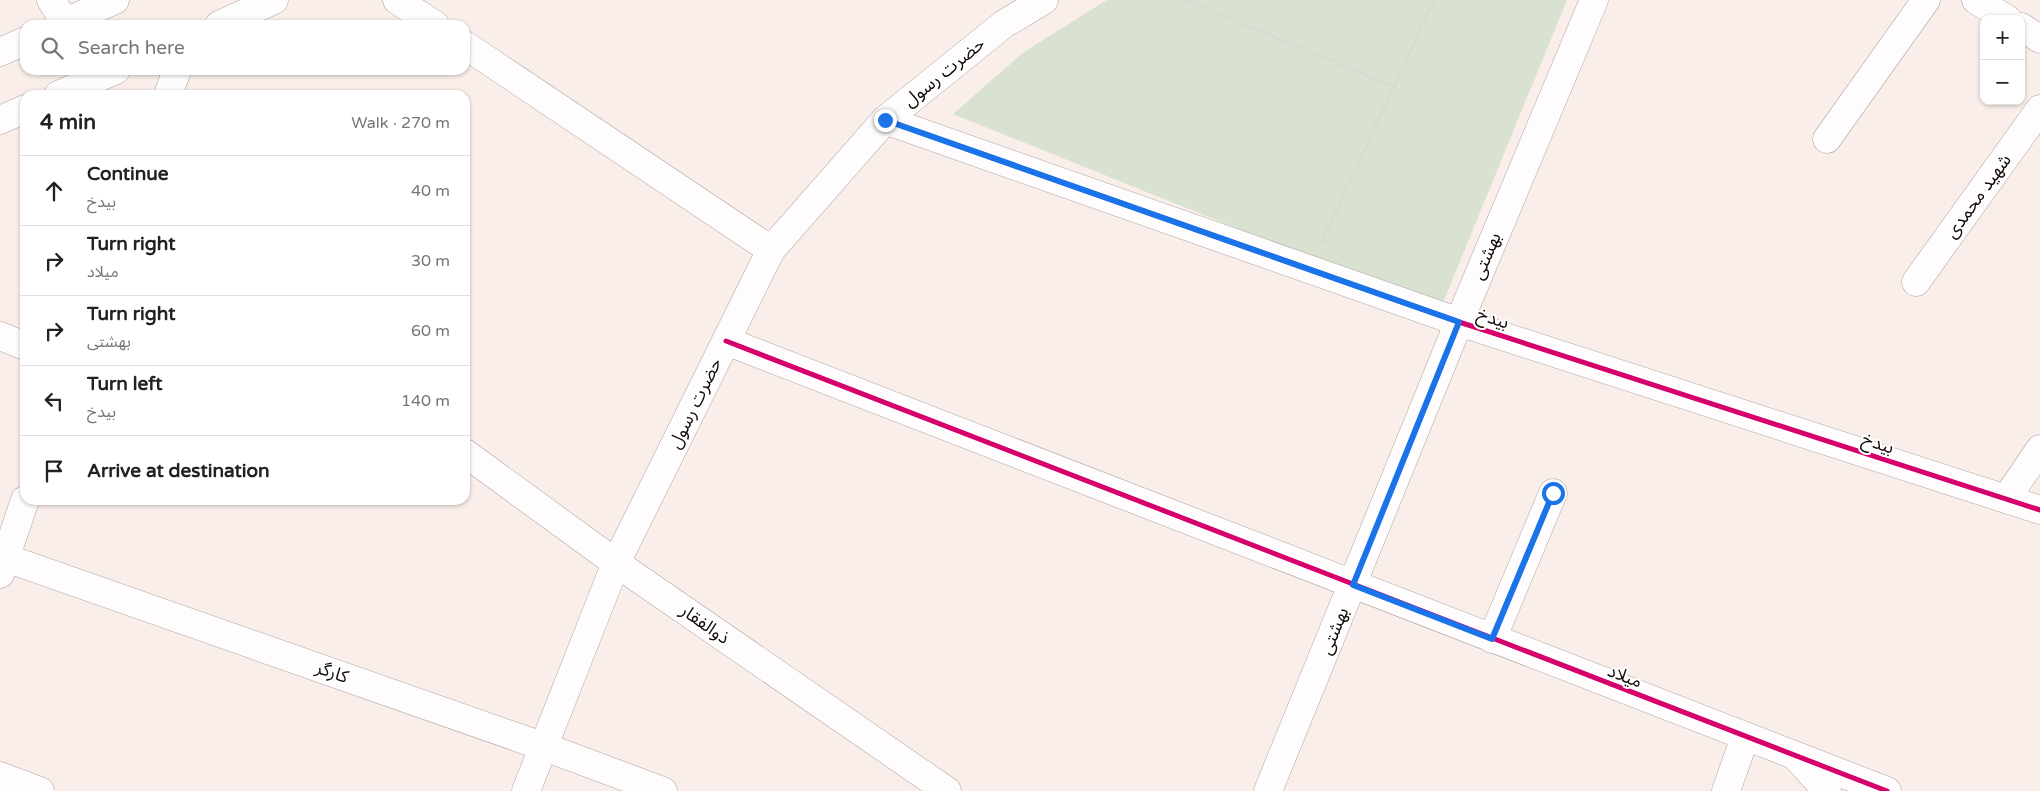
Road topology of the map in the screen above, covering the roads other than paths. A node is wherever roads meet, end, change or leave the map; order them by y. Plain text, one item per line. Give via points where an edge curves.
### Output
1 (115, 0) edge
2 (274, 0) edge
3 (397, 0) edge
4 (1044, 0) edge
5 (1594, 0) edge
6 (1926, 0) edge
7 (1976, 0) edge
8 (2000, 15) edge
9 (58, 16) edge
10 (229, 20) edge
11 (427, 20) edge
12 (2025, 30) edge
13 (2040, 39) edge
14 (20, 42) edge
15 (470, 48) edge
16 (0, 52) edge
17 (104, 75) edge
18 (175, 75) edge
19 (70, 90) edge
20 (170, 90) edge
21 (2040, 110) edge
22 (20, 111) edge
23 (0, 120) edge
24 (885, 120) junction
25 (1827, 139) dead end
26 (772, 250) junction
27 (1916, 282) dead end
28 (1459, 322) junction
29 (0, 336) edge
30 (726, 341) junction
31 (20, 344) edge
32 (2040, 449) edge
33 (470, 457) edge
34 (1553, 493) dead end
35 (2006, 499) junction
36 (23, 505) edge
37 (2040, 510) edge
38 (2, 562) edge
39 (616, 563) junction
40 (1353, 585) junction
41 (1492, 639) junction
42 (1745, 736) junction
43 (542, 746) junction
44 (1794, 754) junction
45 (0, 776) edge
46 (40, 791) edge
47 (526, 791) edge
48 (663, 791) edge
49 (947, 791) edge
50 (1268, 791) edge
51 (1726, 791) edge
52 (1827, 791) edge
53 (1888, 791) edge

1 - 9 street
2 - 10 street
3 - 11 street
4 - 24 street, حضرت رسول via 1004,24
5 - 28 street, بهشتی
6 - 25 street
7 - 8 street
12 - 13 street
14 - 16 street
15 - 26 street
17 - 19 street
18 - 20 street
21 - 27 street, شهید محمدی
22 - 23 street
24 - 26 street, حضرت رسول
24 - 28 street, بیدخ
26 - 30 street, حضرت رسول
28 - 35 street, بیدخ
28 - 40 street, بهشتی
29 - 31 street
30 - 39 street, حضرت رسول
30 - 40 street, میلاد
32 - 35 street
33 - 39 street, ذوالفقار
34 - 41 street
35 - 37 street, بیدخ
36 - 38 street
38 - 43 street, کارگر
39 - 43 street, حضرت رسول
39 - 49 street, ذوالفقار
40 - 41 street, میلاد
40 - 50 street, بهشتی
41 - 42 street, میلاد
42 - 44 street, میلاد
42 - 51 street
43 - 47 street, حضرت رسول
43 - 48 street, کارگر
44 - 52 street
44 - 53 street, میلاد
45 - 46 street

